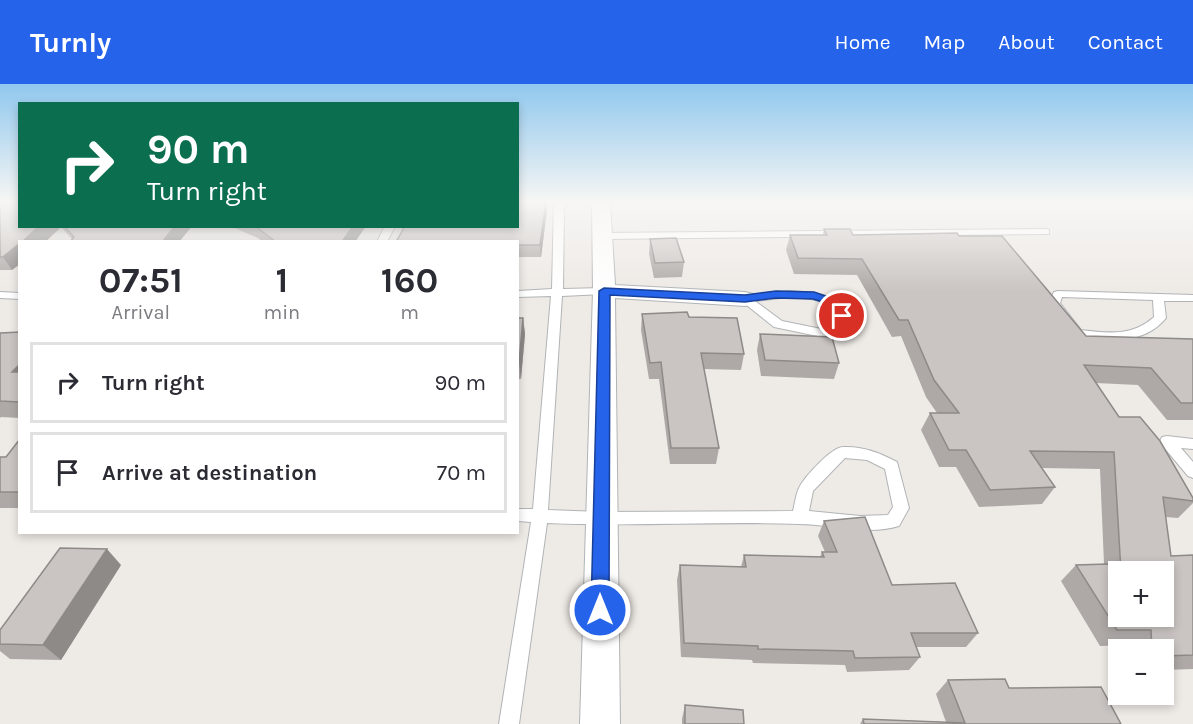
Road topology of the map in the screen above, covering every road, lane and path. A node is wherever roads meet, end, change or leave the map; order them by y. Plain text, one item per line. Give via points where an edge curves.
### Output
1 (559, 231) edge
2 (602, 231) edge
3 (1046, 232) dead end
4 (602, 236) junction
5 (604, 291) junction
6 (519, 294) edge
7 (556, 294) junction
8 (0, 295) edge
9 (18, 296) edge
10 (1158, 297) junction
11 (1193, 298) edge
12 (745, 299) junction
13 (1193, 444) edge
14 (1193, 472) edge
15 (519, 515) edge
16 (540, 516) junction
17 (800, 517) junction
18 (600, 519) junction
19 (509, 724) edge
20 (600, 724) edge

1 - 7 lane
2 - 4 street
3 - 4 lane
4 - 5 street
5 - 7 lane
5 - 12 street
5 - 18 street
6 - 7 lane
7 - 16 lane
8 - 9 lane
10 - 10 lane via 1058,294 1054,303 1077,333 1125,337 1149,330 1160,318
10 - 11 lane
12 - 12 lane via 776,294 814,295 833,302 842,316 842,331 832,335 778,324
13 - 14 lane via 1167,441
15 - 16 lane
16 - 18 lane
16 - 19 lane
17 - 17 lane via 893,521 901,508 892,466 870,455 842,452 806,489
17 - 18 lane
18 - 20 street

